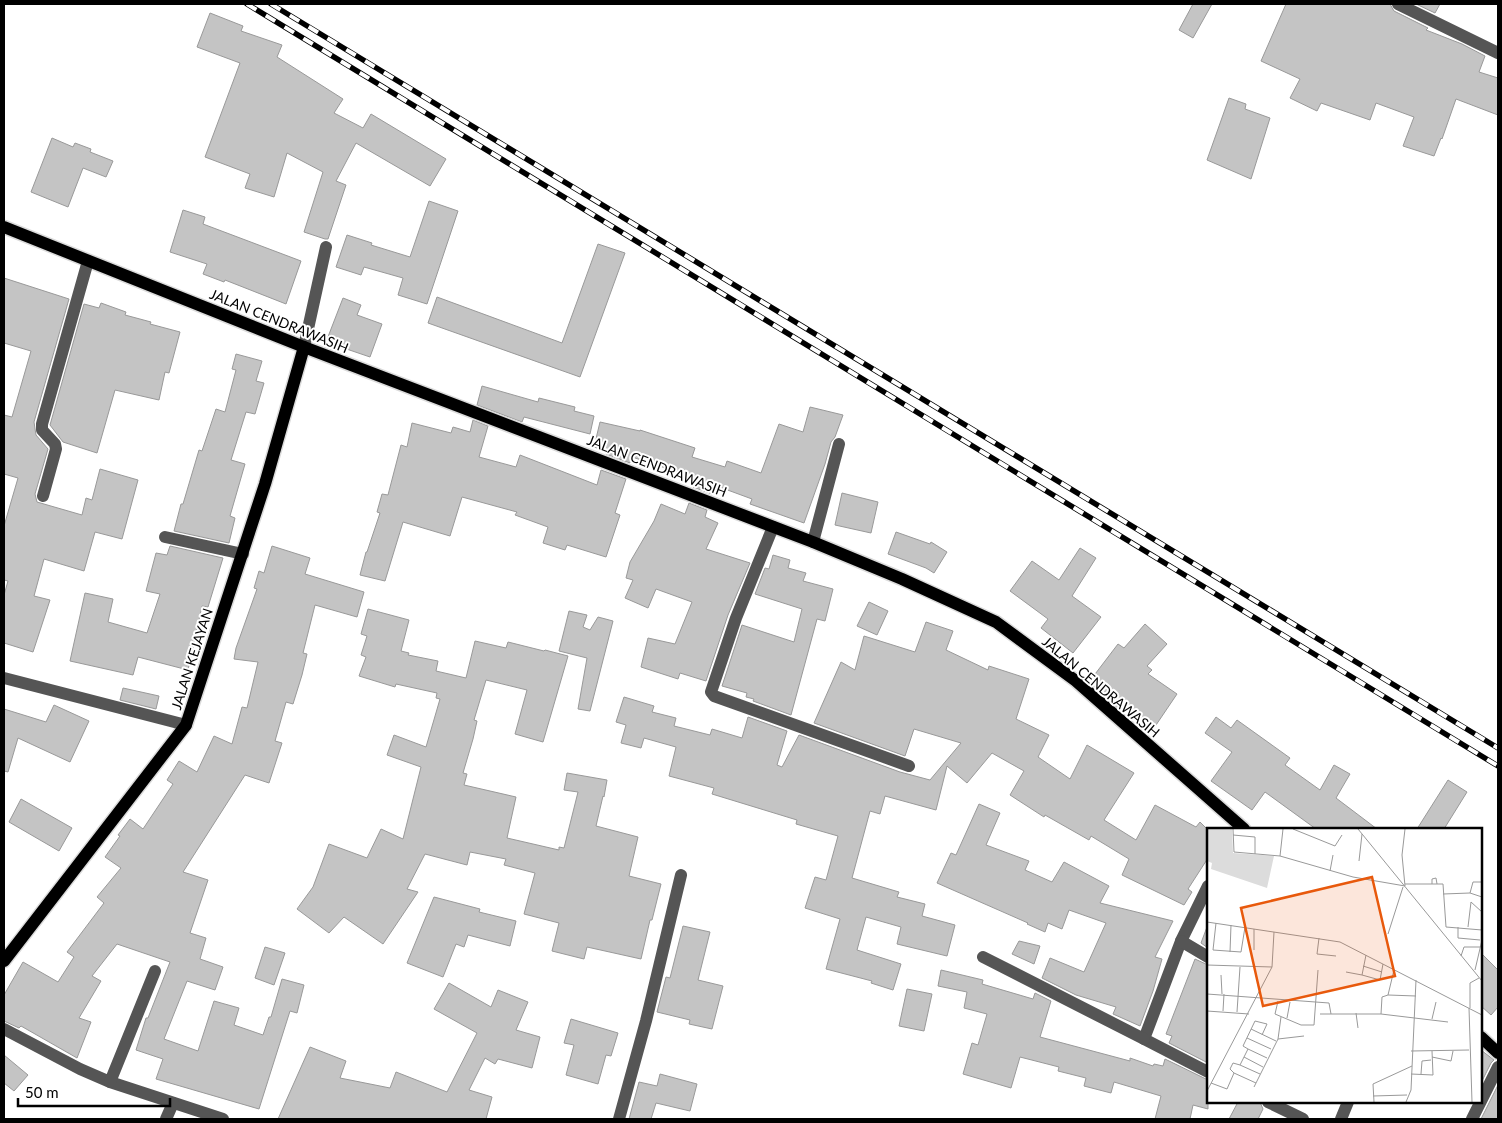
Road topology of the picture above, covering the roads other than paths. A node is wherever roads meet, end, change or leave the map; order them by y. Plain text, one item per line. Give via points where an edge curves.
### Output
1 (1398, 4) edge
2 (1498, 52) edge
3 (4, 228) edge
4 (326, 247) dead end
5 (88, 261) junction
6 (304, 347) junction
7 (839, 444) dead end
8 (43, 496) dead end
9 (773, 527) junction
10 (165, 537) dead end
11 (813, 542) junction
12 (242, 554) junction
13 (4, 678) edge
14 (186, 725) junction
15 (908, 766) dead end
16 (1239, 828) edge
17 (681, 875) dead end
18 (1207, 888) edge
19 (1181, 942) junction
20 (1207, 956) edge
21 (983, 957) dead end
22 (4, 961) edge
23 (155, 971) dead end
24 (4, 1030) edge
25 (1482, 1038) edge
26 (1144, 1039) junction
27 (1498, 1053) edge
28 (1498, 1067) edge
29 (1207, 1071) edge
30 (110, 1082) junction
31 (1482, 1099) edge
32 (173, 1103) junction
33 (1270, 1103) edge
34 (1348, 1103) edge
35 (1480, 1103) edge
36 (166, 1119) edge
37 (223, 1119) edge
38 (619, 1119) edge
39 (1303, 1119) edge
40 (1341, 1119) edge
41 (1472, 1119) edge

1 - 2 street
3 - 5 main road, JALAN CENDRAWASIH
4 - 6 street
5 - 6 main road, JALAN CENDRAWASIH
5 - 8 street via 42,424 42,430 56,449
6 - 9 main road, JALAN CENDRAWASIH
6 - 12 main road, JALAN KEJAYAN
7 - 11 street
9 - 11 main road, JALAN CENDRAWASIH
9 - 15 street via 736,618 711,692 714,696
10 - 12 street
11 - 16 main road, JALAN CENDRAWASIH via 996,622 1076,681
12 - 14 main road, JALAN KEJAYAN
13 - 14 street
14 - 22 main road, JALAN KEJAYAN
17 - 38 street
18 - 19 street
19 - 20 street
19 - 26 street
21 - 26 street
23 - 30 street
24 - 30 street
25 - 27 main road
26 - 29 street
28 - 31 street
30 - 32 street
32 - 36 street
32 - 37 street
33 - 39 street
34 - 40 street
35 - 41 street

